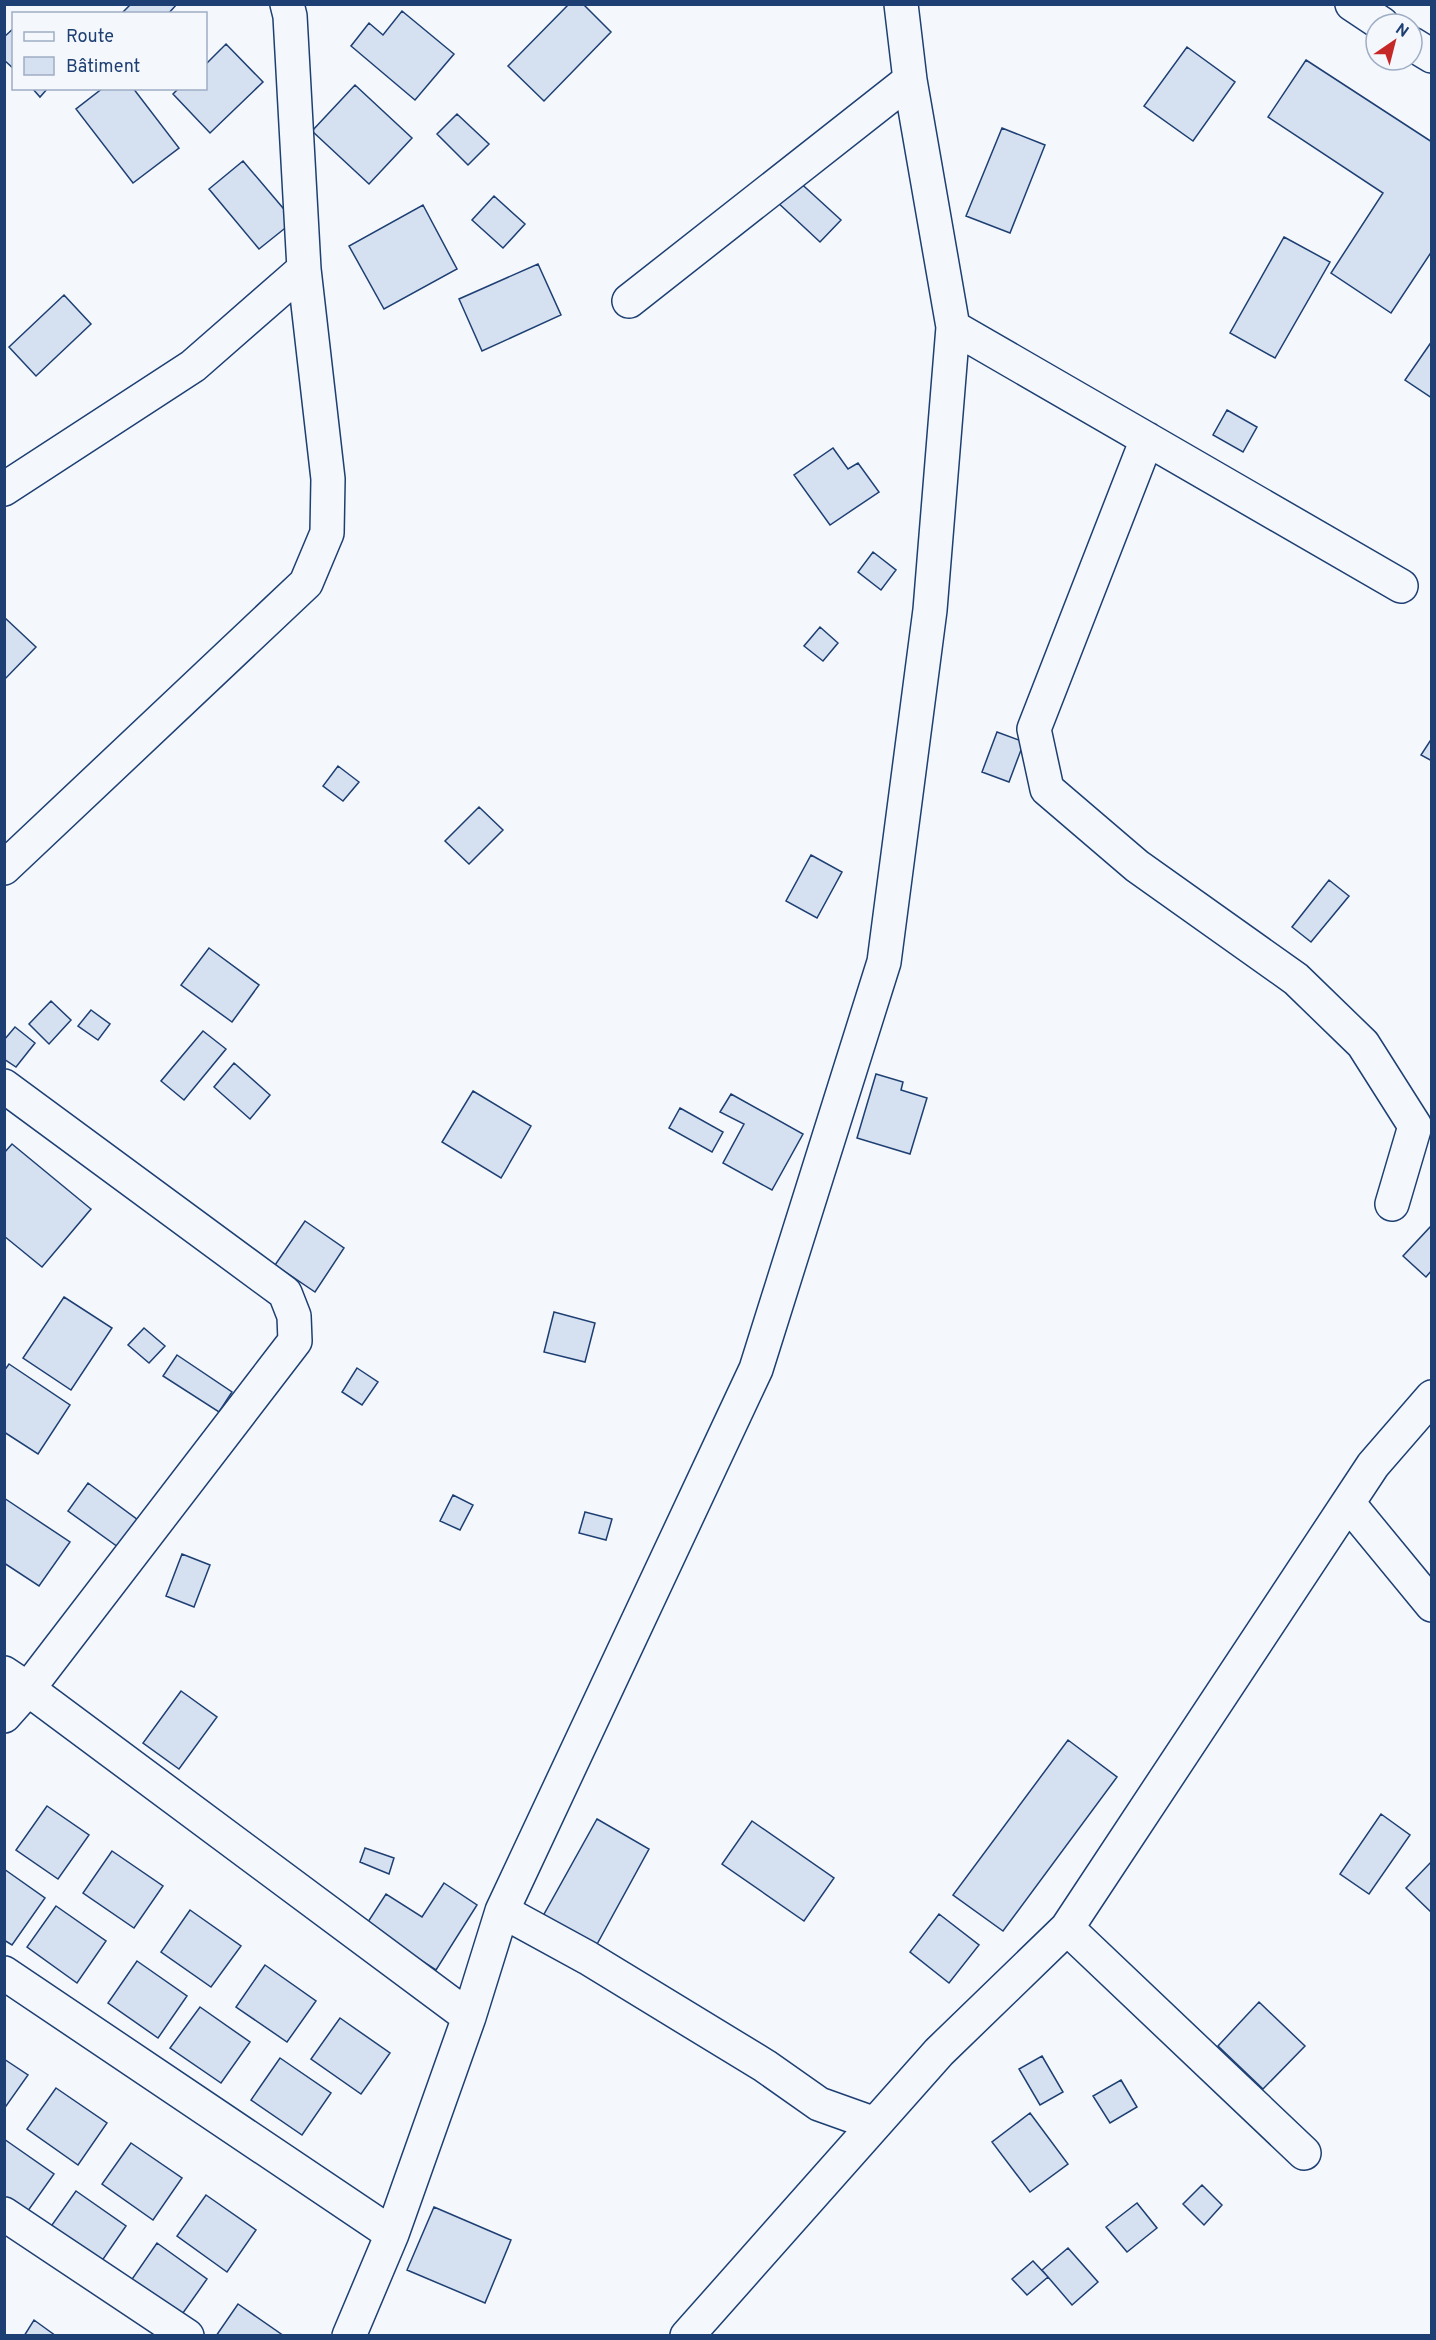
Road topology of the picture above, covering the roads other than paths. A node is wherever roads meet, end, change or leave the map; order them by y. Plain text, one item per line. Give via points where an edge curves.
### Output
1 (287, 4) edge
2 (901, 4) edge
3 (910, 80) junction
4 (304, 269) junction
5 (629, 301) dead end
6 (953, 327) junction
7 (1147, 439) junction
8 (4, 489) edge
9 (1401, 586) dead end
10 (4, 868) edge
11 (4, 1086) edge
12 (1392, 1204) dead end
13 (1431, 1397) edge
14 (1348, 1503) junction
15 (1431, 1605) edge
16 (16, 1681) edge
17 (4, 1716) edge
18 (502, 1911) junction
19 (1067, 1928) junction
20 (4, 1973) edge
21 (469, 2017) junction
22 (875, 2124) junction
23 (1304, 2153) dead end
24 (4, 2214) edge
25 (392, 2234) junction
26 (145, 2323) edge
27 (187, 2336) edge
28 (349, 2336) edge
29 (687, 2336) edge

1 - 4 street
2 - 3 street
3 - 5 street
3 - 6 street
4 - 8 street via 193,366
4 - 10 street via 328,479 327,533 306,583
6 - 7 street
6 - 18 street via 930,610 884,962 756,1369
7 - 9 street
7 - 12 street via 1034,729 1047,789 1137,866 1296,979 1363,1044 1415,1126
11 - 16 street via 285,1293 294,1316 296,1341
13 - 14 street via 1373,1465
14 - 15 street
14 - 19 street
16 - 17 street
16 - 21 street
18 - 21 street
18 - 22 street via 588,1958 765,2066 819,2104
19 - 22 street via 939,2052
19 - 23 street
20 - 25 street
21 - 25 street
22 - 29 street
24 - 26 street
25 - 28 street
26 - 27 street

